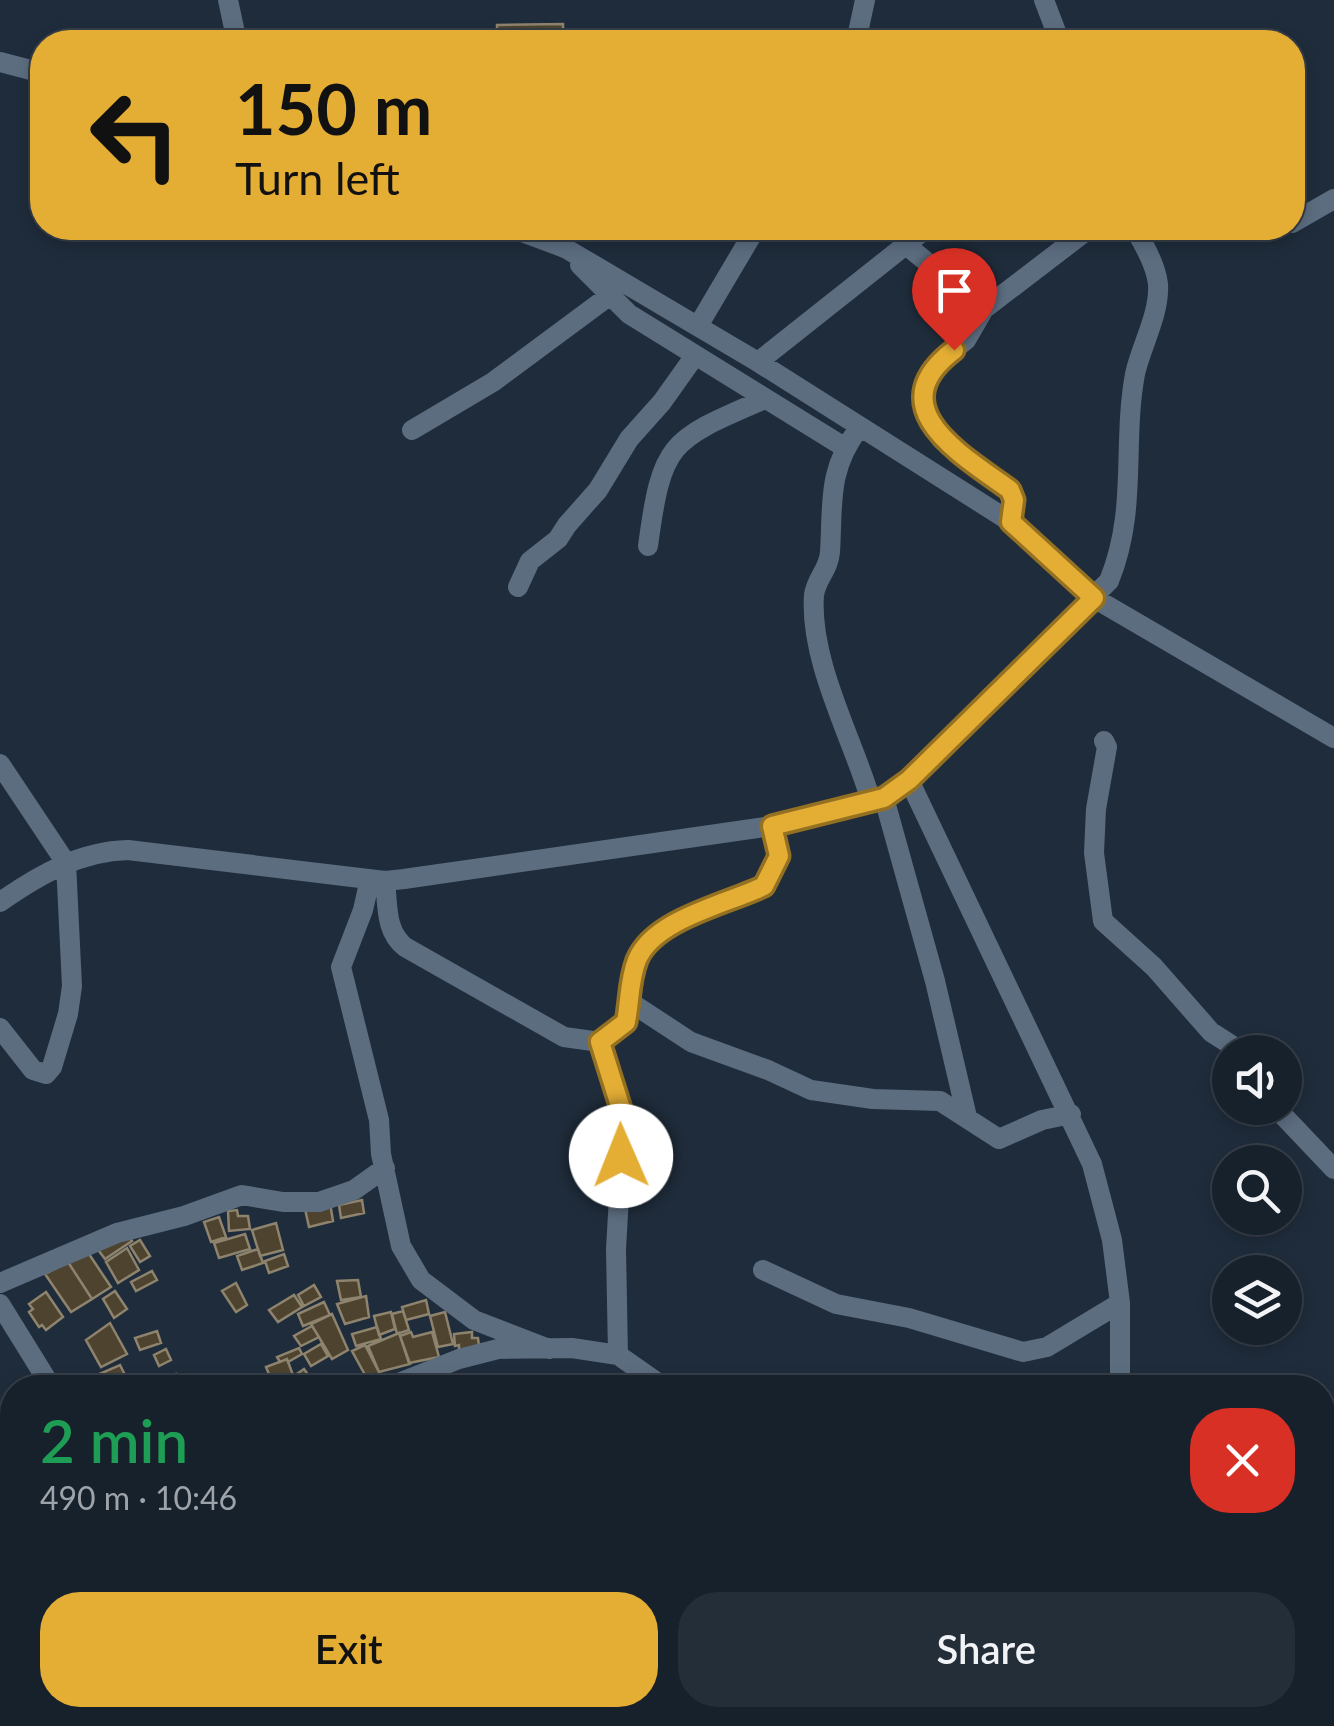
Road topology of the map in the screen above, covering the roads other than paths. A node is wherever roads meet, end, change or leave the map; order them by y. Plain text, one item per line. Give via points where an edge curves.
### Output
1 (228, 0) edge
2 (864, 0) edge
3 (1044, 0) edge
4 (234, 30) edge
5 (858, 30) edge
6 (1055, 30) edge
7 (0, 62) edge
8 (30, 70) edge
9 (1334, 199) edge
10 (1305, 216) edge
11 (544, 240) edge
12 (749, 240) edge
13 (912, 240) edge
14 (1074, 240) edge
15 (1141, 240) edge
16 (906, 245) junction
17 (565, 248) junction
18 (608, 296) junction
19 (984, 309) junction
20 (698, 326) junction
21 (694, 357) junction
22 (758, 362) junction
23 (765, 398) junction
24 (859, 428) junction
25 (412, 430) dead end
26 (844, 447) junction
27 (1011, 522) junction
28 (648, 546) dead end
29 (518, 587) dead end
30 (1094, 598) junction
31 (1334, 738) edge
32 (1104, 741) dead end
33 (0, 764) edge
34 (909, 780) junction
35 (878, 799) junction
36 (772, 826) junction
37 (66, 863) junction
38 (378, 880) junction
39 (0, 902) edge
40 (630, 1002) junction
41 (0, 1028) edge
42 (1216, 1035) edge
43 (600, 1042) junction
44 (1071, 1114) junction
45 (966, 1117) junction
46 (1292, 1125) edge
47 (384, 1168) junction
48 (1334, 1169) edge
49 (763, 1270) dead end
50 (0, 1283) edge
51 (1120, 1303) junction
52 (0, 1304) edge
53 (550, 1349) junction
54 (618, 1356) junction
55 (44, 1375) edge
56 (419, 1375) edge
57 (646, 1375) edge
58 (1120, 1375) edge

1 - 4 street
2 - 5 street
3 - 6 street
7 - 8 street
9 - 10 street
11 - 17 street
12 - 20 street
13 - 16 street
14 - 19 street
15 - 30 street via 1158,283 1156,306 1134,377 1124,538 1110,581
16 - 19 street
16 - 22 street
17 - 18 street
17 - 20 street
18 - 21 street
18 - 25 street via 492,382
19 - 27 street via 966,340 927,376 926,414 942,440 1010,490
20 - 22 street
21 - 23 street
21 - 29 street via 598,490 558,539 530,561
22 - 24 street
23 - 26 street
23 - 28 street via 700,427 672,453 658,482
24 - 26 street
24 - 27 street
26 - 35 street via 833,480 830,557 814,596 816,624 835,709
27 - 30 street
30 - 31 street
30 - 34 street
32 - 42 street via 1094,853 1104,921
33 - 37 street
34 - 35 street
34 - 44 street
35 - 36 street
35 - 45 street via 934,981
36 - 38 street
36 - 40 street via 779,856 764,886 656,936 638,956
37 - 38 street via 128,850
37 - 39 street
37 - 41 street via 71,1004 50,1071 36,1073
38 - 43 street via 394,938 405,947 564,1037
38 - 47 street via 341,967 379,1120
40 - 43 street via 626,1022
40 - 45 street via 691,1042 811,1090 940,1101
43 - 54 street via 623,1126
44 - 45 street via 998,1139
44 - 51 street via 1108,1216
46 - 48 street
47 - 50 street via 354,1190 319,1202 242,1195 118,1233
47 - 53 street via 400,1246 421,1280 474,1320
49 - 51 street via 836,1304 1024,1352 1048,1347
51 - 58 street
52 - 55 street
53 - 54 street
53 - 56 street via 498,1348
54 - 57 street

